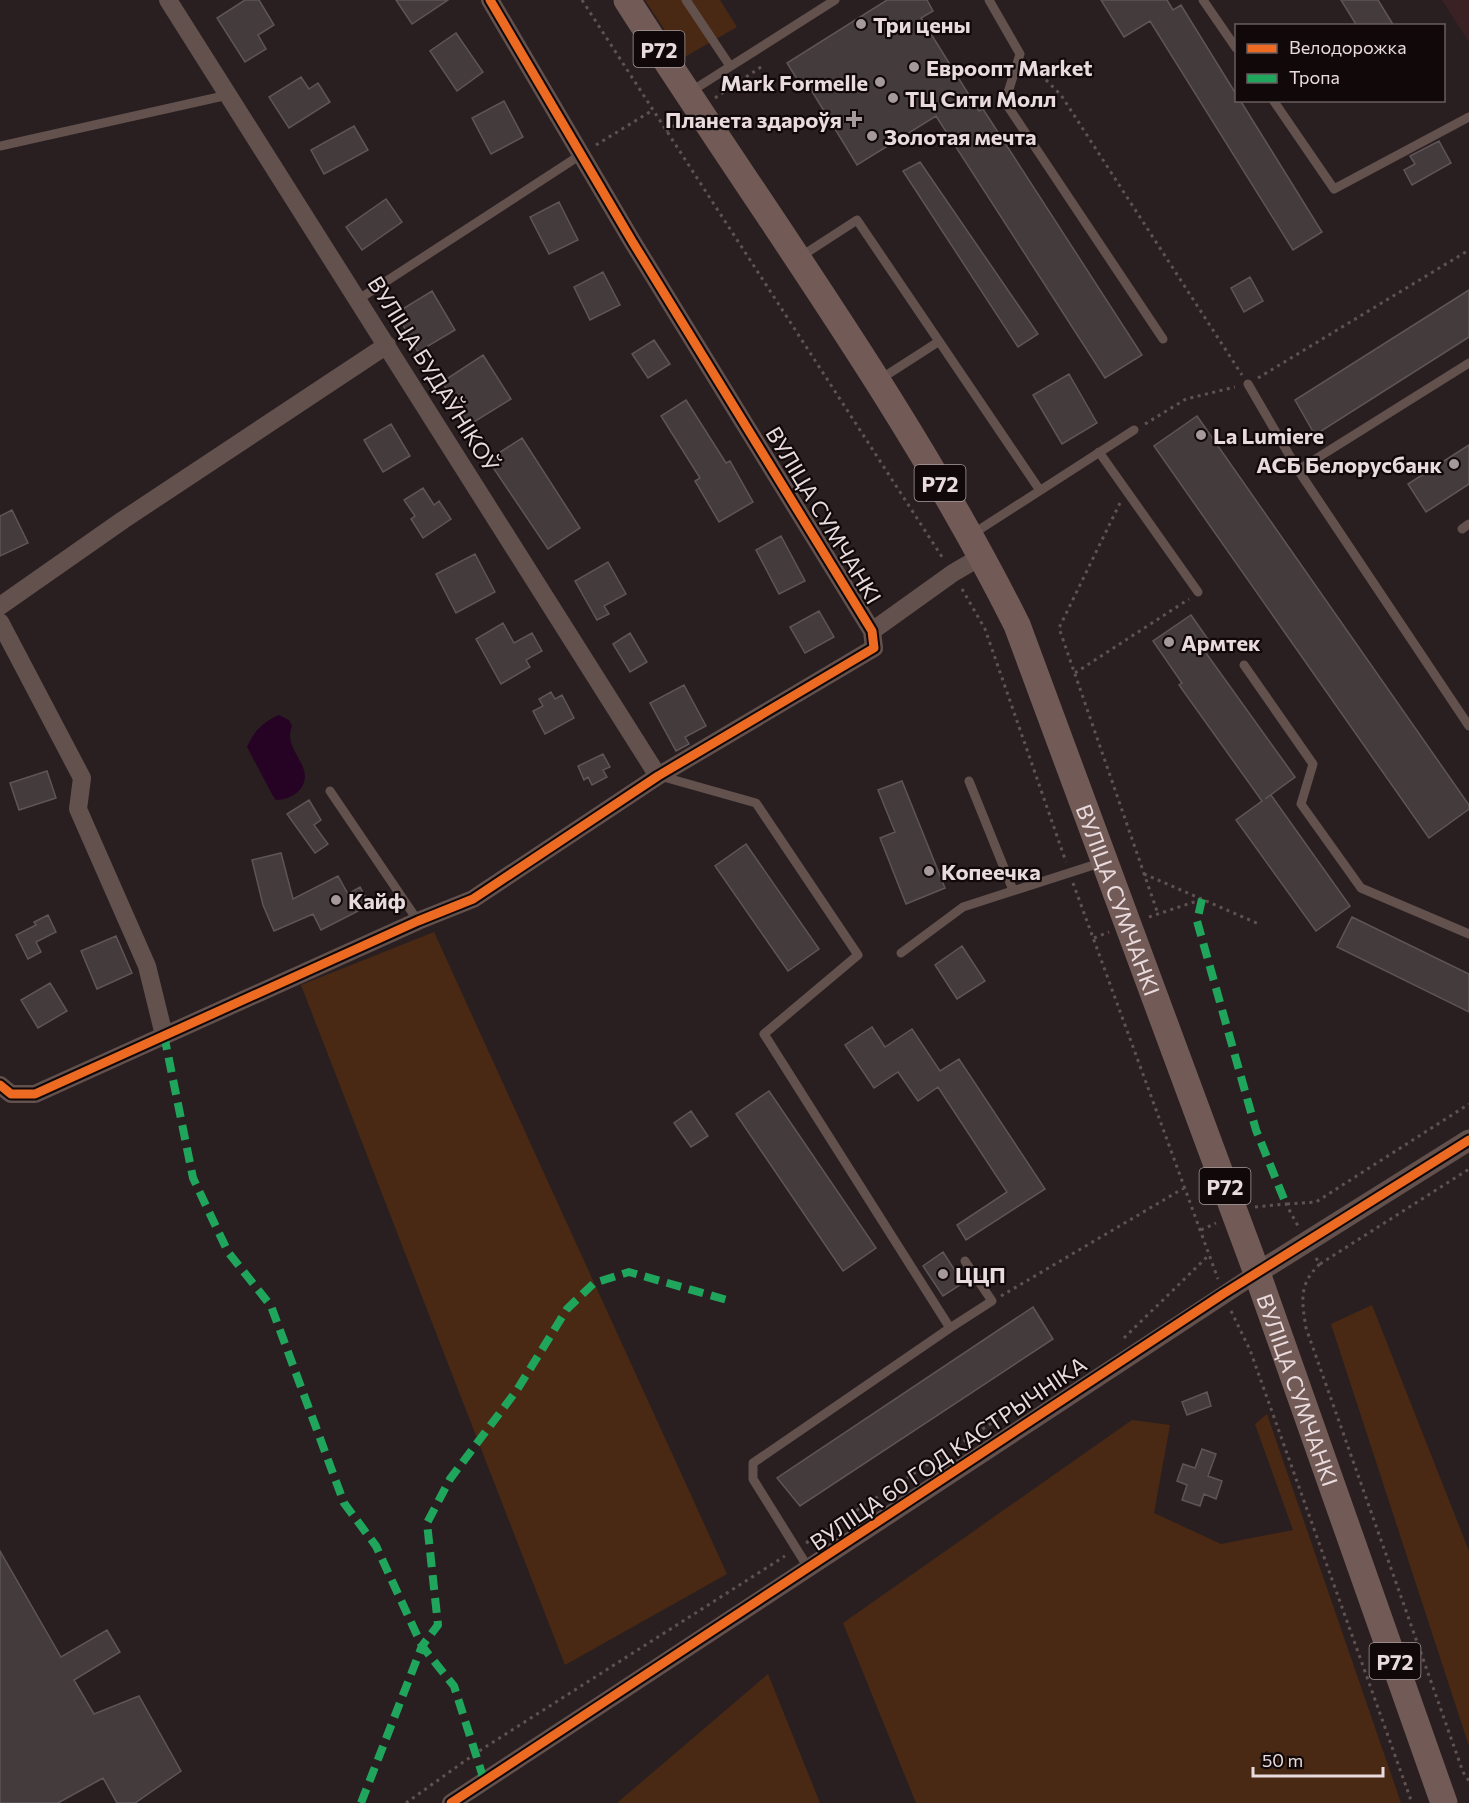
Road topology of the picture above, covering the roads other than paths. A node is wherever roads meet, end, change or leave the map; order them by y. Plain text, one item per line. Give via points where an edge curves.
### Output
1 (168, 0) edge
2 (490, 0) edge
3 (627, 0) edge
4 (686, 0) edge
5 (835, 0) edge
6 (989, 0) edge
7 (1203, 0) edge
8 (1235, 47) edge
9 (730, 66) junction
10 (688, 93) junction
11 (228, 95) junction
12 (1274, 102) edge
13 (1469, 117) edge
14 (0, 146) edge
15 (582, 154) junction
16 (798, 258) junction
17 (359, 299) junction
18 (1162, 339) dead end
19 (938, 342) junction
20 (387, 345) junction
21 (1469, 363) edge
22 (877, 381) junction
23 (1248, 384) road end
24 (1134, 430) road end
25 (1099, 452) junction
26 (1298, 470) junction
27 (1039, 489) junction
28 (977, 545) junction
29 (1198, 592) road end
30 (0, 606) edge
31 (0, 622) edge
32 (872, 631) junction
33 (1244, 665) dead end
34 (1469, 726) edge
35 (658, 776) junction
36 (969, 781) dead end
37 (330, 791) dead end
38 (1105, 861) junction
39 (1013, 890) junction
40 (418, 921) junction
41 (1469, 934) edge
42 (901, 953) dead end
43 (164, 1035) junction
44 (0, 1085) edge
45 (1469, 1140) edge
46 (965, 1261) dead end
47 (1257, 1273) junction
48 (950, 1328) junction
49 (809, 1569) junction
50 (451, 1803) edge
51 (1444, 1803) edge

1 - 11 street, ВУЛІЦА БУДАЎНІКОЎ
2 - 15 street, ВУЛІЦА СУМЧАНКІ
3 - 10 main road, ВУЛІЦА СУМЧАНКІ / Р72
4 - 9 lane
5 - 9 lane
6 - 18 lane via 1020,54 1005,102
7 - 8 lane
9 - 10 lane
10 - 16 main road, ВУЛІЦА СУМЧАНКІ / Р72
11 - 14 lane
11 - 17 street, ВУЛІЦА БУДАЎНІКОЎ
12 - 13 lane via 1334,189
15 - 17 lane
15 - 32 street, ВУЛІЦА СУМЧАНКІ
16 - 19 lane via 857,220
16 - 22 main road, ВУЛІЦА СУМЧАНКІ / Р72
17 - 20 street, ВУЛІЦА БУДАЎНІКОЎ
19 - 22 lane
19 - 27 lane
20 - 30 street
20 - 35 street, ВУЛІЦА БУДАЎНІКОЎ
21 - 26 lane
22 - 28 main road, ВУЛІЦА СУМЧАНКІ / Р72
23 - 26 lane
24 - 25 lane
25 - 27 lane
25 - 29 lane
26 - 34 lane
27 - 28 lane
28 - 32 street via 953,573
28 - 38 main road, ВУЛІЦА СУМЧАНКІ / Р72 via 1017,625
31 - 43 street via 82,778 78,808 147,966
32 - 35 street, ВУЛІЦА СУМЧАНКІ via 874,648
33 - 41 lane via 1313,764 1301,804 1362,888
35 - 40 street, ВУЛІЦА СУМЧАНКІ via 473,899
35 - 48 lane via 756,802 858,955 764,1034
36 - 39 lane
37 - 40 lane
38 - 39 lane
38 - 47 main road, ВУЛІЦА СУМЧАНКІ / Р72
39 - 42 lane via 963,907
40 - 43 street, ВУЛІЦА СУМЧАНКІ
43 - 44 street, ВУЛІЦА СУМЧАНКІ via 35,1094 11,1094
45 - 47 street, ВУЛІЦА 60 ГОД КАСТРЫЧНІКА
46 - 48 lane via 992,1301
47 - 49 street, ВУЛІЦА 60 ГОД КАСТРЫЧНІКА
47 - 51 main road, ВУЛІЦА СУМЧАНКІ / Р72
48 - 49 lane via 753,1464 753,1479
49 - 50 street, ВУЛІЦА 60 ГОД КАСТРЫЧНІКА

